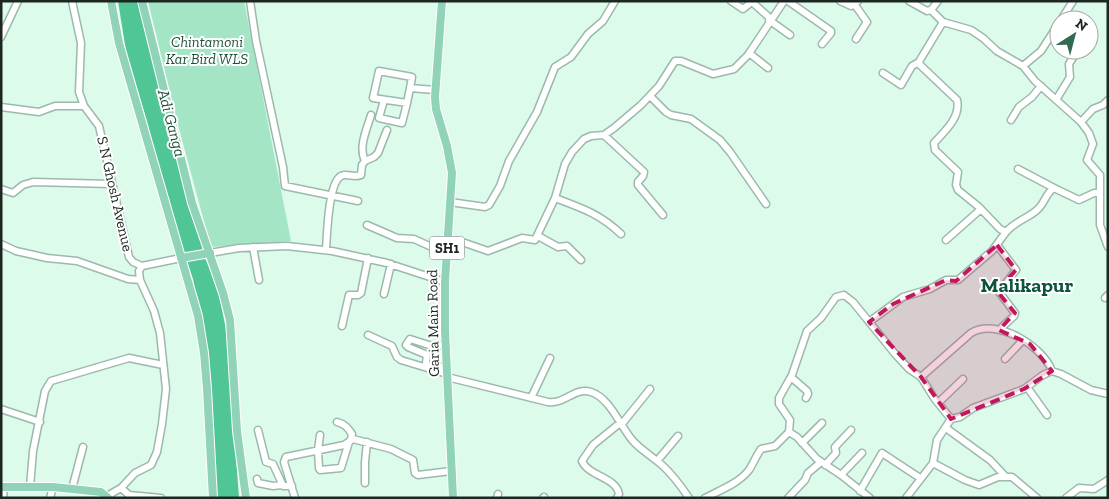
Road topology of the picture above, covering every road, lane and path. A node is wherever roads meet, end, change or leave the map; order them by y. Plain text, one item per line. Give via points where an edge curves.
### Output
1 (18, 1) edge
2 (72, 1) edge
3 (111, 1) edge
4 (142, 1) edge
5 (250, 1) edge
6 (442, 1) edge
7 (615, 1) edge
8 (731, 1) edge
9 (784, 1) edge
10 (788, 1) edge
11 (840, 1) edge
12 (909, 1) edge
13 (938, 1) edge
14 (752, 2) edge
15 (856, 3) edge
16 (931, 10) junction
17 (770, 20) junction
18 (943, 22) junction
19 (790, 35) dead end
20 (1, 36) edge
21 (1049, 38) edge
22 (856, 39) dead end
23 (822, 44) dead end
24 (748, 53) junction
25 (1072, 60) edge
26 (919, 62) junction
27 (1023, 66) junction
28 (768, 68) dead end
29 (883, 73) dead end
30 (1041, 86) junction
31 (410, 88) junction
32 (435, 90) junction
33 (650, 96) junction
34 (384, 100) junction
35 (1056, 100) junction
36 (1108, 100) edge
37 (407, 103) junction
38 (84, 106) junction
39 (1, 107) edge
40 (371, 115) dead end
41 (1011, 120) dead end
42 (1080, 122) junction
43 (387, 130) dead end
44 (604, 135) junction
45 (365, 161) junction
46 (1018, 169) dead end
47 (111, 184) junction
48 (1054, 188) junction
49 (1, 189) edge
50 (1108, 192) edge
51 (331, 196) junction
52 (1100, 196) junction
53 (555, 198) junction
54 (358, 201) dead end
55 (450, 202) junction
56 (766, 204) dead end
57 (981, 209) junction
58 (663, 215) dead end
59 (367, 226) dead end
60 (1006, 232) junction
61 (621, 234) dead end
62 (538, 236) junction
63 (946, 240) dead end
64 (448, 241) junction
65 (1, 244) edge
66 (997, 245) junction
67 (253, 247) junction
68 (1108, 247) edge
69 (326, 250) junction
70 (210, 254) junction
71 (447, 254) junction
72 (180, 258) junction
73 (368, 258) junction
74 (581, 260) dead end
75 (391, 264) junction
76 (142, 266) junction
77 (140, 280) junction
78 (259, 280) dead end
79 (445, 282) junction
80 (384, 294) dead end
81 (870, 322) junction
82 (342, 326) dead end
83 (1003, 331) junction
84 (368, 335) dead end
85 (1023, 340) junction
86 (446, 345) junction
87 (550, 358) dead end
88 (1005, 359) dead end
89 (163, 365) junction
90 (1052, 371) junction
91 (447, 373) junction
92 (791, 377) junction
93 (921, 377) junction
94 (963, 379) dead end
95 (1027, 387) junction
96 (650, 389) dead end
97 (1108, 394) edge
98 (530, 398) junction
99 (806, 398) dead end
100 (938, 403) junction
101 (1, 409) edge
102 (1047, 415) dead end
103 (951, 419) junction
104 (40, 422) junction
105 (337, 422) dead end
106 (822, 423) dead end
107 (620, 424) junction
108 (946, 428) junction
109 (258, 430) dead end
110 (851, 430) dead end
111 (789, 432) junction
112 (320, 435) dead end
113 (678, 436) dead end
114 (350, 440) junction
115 (367, 442) junction
116 (802, 443) junction
117 (83, 447) dead end
118 (318, 450) junction
119 (862, 453) dead end
120 (657, 461) junction
121 (933, 462) junction
122 (823, 463) junction
123 (451, 471) junction
124 (841, 475) junction
125 (1005, 476) junction
126 (920, 478) junction
127 (257, 479) dead end
128 (1108, 480) edge
129 (365, 483) dead end
130 (282, 485) junction
131 (292, 486) junction
132 (3, 487) edge
133 (30, 487) junction
134 (53, 487) junction
135 (122, 488) junction
136 (72, 489) junction
137 (860, 491) junction
138 (107, 497) edge
139 (3, 498) edge
140 (50, 498) edge
141 (161, 498) edge
142 (213, 498) edge
143 (246, 498) edge
144 (295, 498) edge
145 (453, 498) edge
146 (617, 498) edge
147 (689, 498) edge
148 (705, 498) edge
149 (788, 498) edge
150 (870, 498) edge
151 (906, 498) edge
152 (1037, 498) edge
153 (1066, 498) edge

1 - 20 street
2 - 38 street, S N Ghosh Avenue via 81,43 79,92
3 - 72 main road via 119,43
4 - 70 main road via 192,204
5 - 51 street via 284,186
6 - 32 main road, Garia Main Road / SH1
7 - 55 street via 603,22 588,34 570,57 555,67 541,103 511,156 489,205
8 - 14 street via 743,9
9 - 17 street
10 - 23 street via 831,31
11 - 15 street via 846,5
12 - 16 street
13 - 16 street
14 - 17 street
15 - 22 street via 867,22
16 - 18 street
17 - 19 street
17 - 24 street
18 - 26 street
18 - 27 street via 971,30
21 - 27 street via 1041,51
24 - 28 street
24 - 33 street via 734,69 716,74 674,60
25 - 35 street via 1070,77
26 - 29 street via 912,66 901,85
26 - 57 street via 957,100 953,121 934,146 958,172 958,190
27 - 30 street
30 - 35 street
30 - 41 street via 1019,107
31 - 32 street
31 - 34 street via 412,78 379,71 373,97
31 - 37 street
32 - 55 main road, Garia Main Road / SH1 via 436,109 452,173
33 - 44 street
33 - 56 street via 666,112 691,119 720,140
34 - 37 street
34 - 37 street via 379,118 401,123
35 - 42 street
36 - 42 street
38 - 39 street via 55,106 39,112
38 - 47 street, S N Ghosh Avenue via 99,126
40 - 45 street via 362,145
42 - 52 street via 1089,133 1092,144 1087,160 1100,175
43 - 45 street via 378,153
44 - 53 street via 591,136 572,152
44 - 58 street via 644,172 638,185
45 - 51 street via 358,177 338,178
46 - 48 street
47 - 49 street via 33,182 13,193
47 - 76 street, S N Ghosh Avenue via 129,258
48 - 52 street via 1078,200 1094,193
48 - 60 street via 1038,209 1014,223
50 - 52 street
51 - 54 street
51 - 69 street
52 - 68 street via 1100,225
53 - 61 street via 598,215
53 - 62 street
55 - 64 main road, Garia Main Road / SH1
57 - 60 street
57 - 63 street
59 - 71 street via 397,238 414,239
60 - 66 street
62 - 64 street via 533,241 522,238 488,251
62 - 74 street via 558,247 567,246
64 - 71 main road, Garia Main Road / SH1
65 - 77 street via 16,251 77,262
66 - 81 street via 958,280 946,280 903,298
66 - 83 street via 1016,270 999,292 1015,313 1002,326
67 - 69 street
67 - 70 street
67 - 78 street
69 - 73 street
70 - 72 main road
70 - 143 main road via 230,320 237,431
71 - 79 main road, Garia Main Road / SH1
72 - 76 street
72 - 142 main road via 198,316 204,353
73 - 75 street
73 - 82 street via 361,293 349,295
75 - 79 street
75 - 80 street
76 - 77 street
77 - 89 street via 159,326
79 - 86 main road, Garia Main Road / SH1
81 - 92 street via 847,296 836,296 807,331
81 - 93 street via 896,355
83 - 85 street
83 - 93 street via 976,330
84 - 91 street via 391,345 400,360
85 - 88 street
85 - 90 street via 1043,357
86 - 91 main road, Garia Main Road / SH1
86 - 91 street via 432,346 410,339 406,345 427,355 427,365
87 - 98 street
89 - 104 street via 129,358 55,378 45,390
89 - 135 street via 166,396 158,452 151,465 135,473
90 - 95 street
90 - 97 street via 1091,390
91 - 98 street
91 - 123 main road, Garia Main Road / SH1
92 - 99 street via 807,391
92 - 111 street via 779,401 790,420
93 - 100 street
94 - 100 street
95 - 102 street
95 - 103 street
96 - 107 street
98 - 107 street via 555,403 571,394 590,392 607,403
100 - 103 street
101 - 104 street
103 - 108 street
104 - 133 street via 33,451
105 - 114 street via 348,428 352,434
106 - 116 street
107 - 120 street via 634,442
107 - 146 street via 593,445 582,461 585,467 618,490
108 - 121 street via 936,443
108 - 125 street via 985,456
109 - 130 street via 266,462 273,464
110 - 122 street via 835,447 836,453
111 - 116 street
111 - 148 street via 775,446 761,449 743,476
112 - 118 street
113 - 120 street
114 - 115 street
114 - 118 street via 344,445
114 - 118 street via 338,470 320,470
115 - 123 street via 411,458 418,475
115 - 129 street
116 - 122 street
117 - 136 street
118 - 131 street via 284,459
119 - 124 street
120 - 147 street via 678,481
121 - 125 street via 979,485
121 - 126 street
122 - 124 street
122 - 149 street via 808,473 806,480
123 - 145 main road, Garia Main Road / SH1
124 - 137 street
125 - 152 street via 1014,478
126 - 137 street via 882,453
126 - 151 street
127 - 130 street via 258,483
128 - 153 street via 1094,488 1079,488
130 - 131 street
131 - 144 street
132 - 133 main road
132 - 139 street
133 - 134 main road
134 - 136 main road
134 - 140 street
135 - 138 street
135 - 141 street via 129,495
136 - 138 main road via 101,492
137 - 150 street

